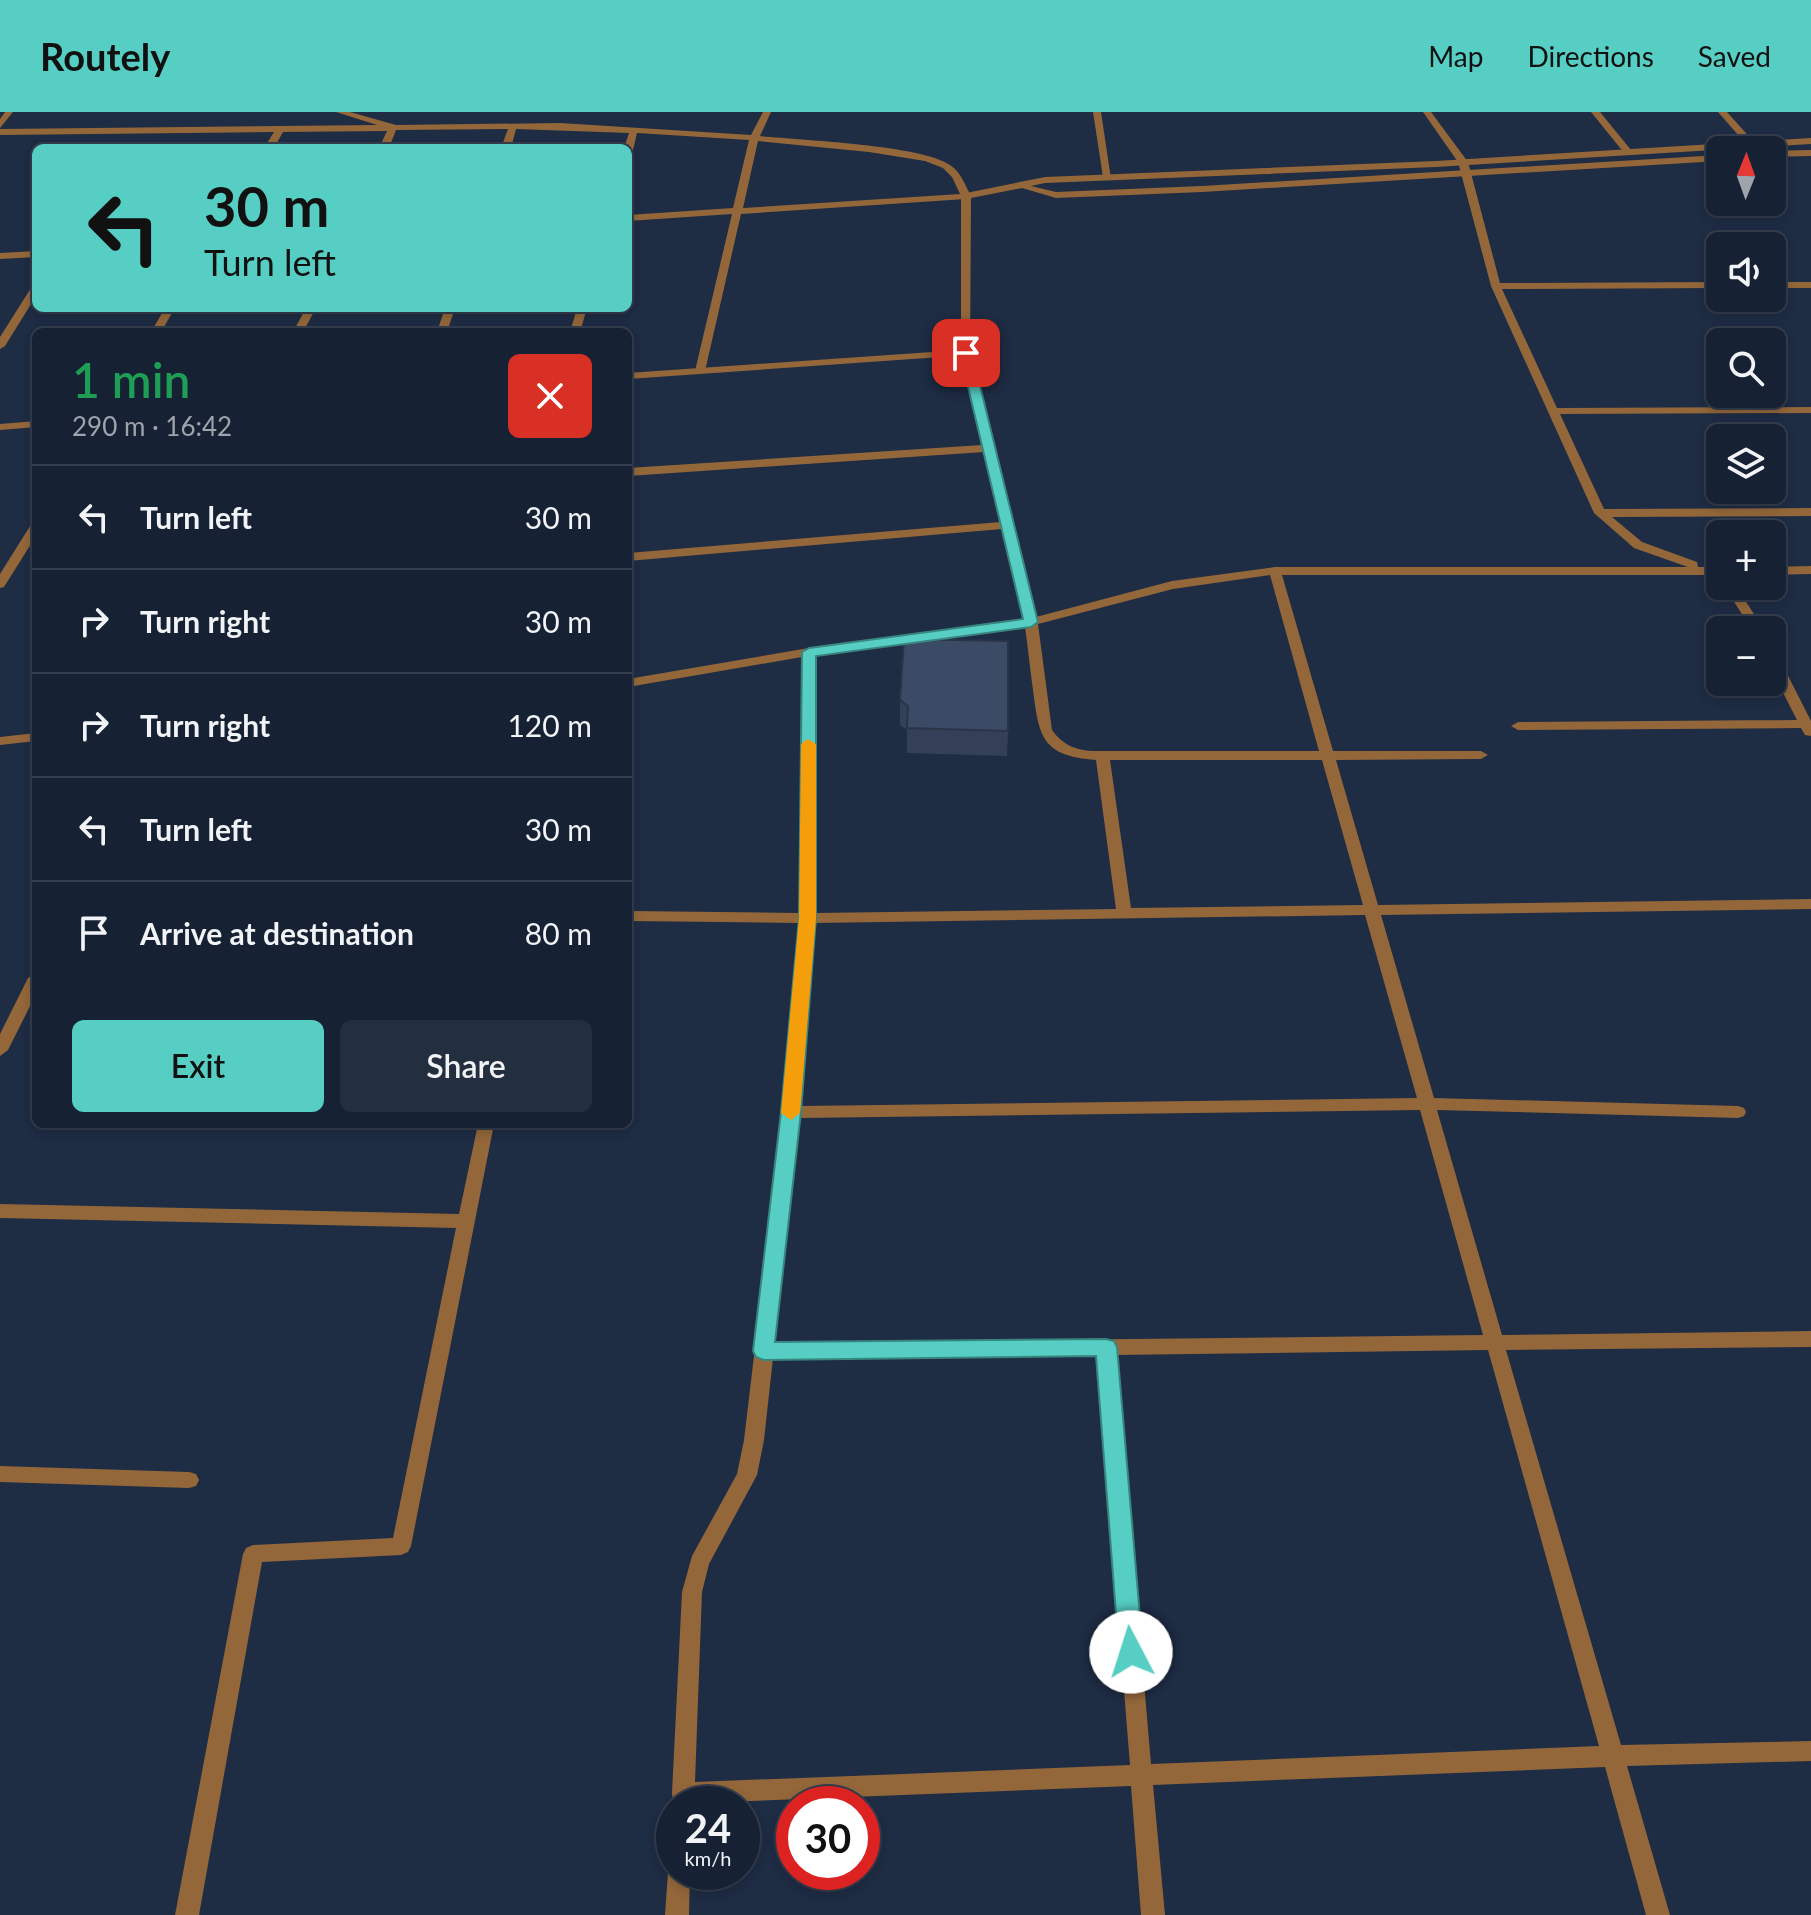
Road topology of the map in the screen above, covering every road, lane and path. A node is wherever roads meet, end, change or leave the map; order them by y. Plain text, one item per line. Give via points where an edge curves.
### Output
1 (9, 112) edge
2 (340, 112) edge
3 (562, 112) edge
4 (767, 112) edge
5 (1097, 112) edge
6 (1427, 112) edge
7 (1595, 112) edge
8 (1722, 112) edge
9 (0, 125) edge
10 (513, 126) junction
11 (560, 126) junction
12 (393, 127) junction
13 (281, 128) junction
14 (634, 130) junction
15 (0, 132) edge
16 (1744, 136) edge
17 (754, 138) junction
18 (1811, 141) edge
19 (1786, 142) edge
20 (271, 144) edge
21 (386, 144) edge
22 (507, 144) edge
23 (630, 144) edge
24 (1706, 146) edge
25 (1628, 152) junction
26 (1811, 153) edge
27 (1786, 154) edge
28 (1706, 159) edge
29 (1463, 162) junction
30 (1467, 174) junction
31 (1108, 177) junction
32 (1024, 187) junction
33 (966, 196) junction
34 (736, 211) junction
35 (632, 218) edge
36 (32, 254) edge
37 (0, 256) edge
38 (1706, 285) edge
39 (1786, 285) edge
40 (1811, 285) edge
41 (1496, 286) junction
42 (32, 294) edge
43 (0, 346) edge
44 (966, 353) junction
45 (700, 371) junction
46 (632, 376) edge
47 (1811, 410) edge
48 (1553, 411) junction
49 (32, 424) edge
50 (0, 427) edge
51 (989, 448) junction
52 (632, 472) edge
53 (1811, 512) edge
54 (1600, 513) junction
55 (1007, 525) junction
56 (32, 532) edge
57 (632, 557) edge
58 (1706, 570) edge
59 (1811, 570) edge
60 (1275, 571) junction
61 (1786, 571) edge
62 (1706, 573) edge
63 (0, 584) edge
64 (1031, 622) junction
65 (809, 652) junction
66 (632, 682) edge
67 (1786, 686) edge
68 (1518, 726) dead end
69 (1808, 729) edge
70 (32, 737) edge
71 (0, 741) edge
72 (1481, 755) dead end
73 (1102, 756) junction
74 (1326, 756) junction
75 (1811, 904) edge
76 (1369, 910) junction
77 (1124, 913) junction
78 (632, 916) edge
79 (807, 918) junction
80 (32, 986) edge
81 (0, 1050) edge
82 (1425, 1104) junction
83 (791, 1112) junction
84 (1738, 1112) dead end
85 (485, 1128) edge
86 (0, 1211) edge
87 (467, 1221) junction
88 (1811, 1339) edge
89 (1494, 1344) junction
90 (1106, 1347) junction
91 (764, 1351) junction
92 (0, 1474) edge
93 (189, 1480) dead end
94 (1811, 1751) edge
95 (1612, 1756) junction
96 (1141, 1773) junction
97 (684, 1786) edge
98 (760, 1794) edge
99 (678, 1890) edge
100 (187, 1915) edge
101 (677, 1915) edge
102 (1153, 1915) edge
103 (1658, 1915) edge

1 - 9 street
2 - 12 street
3 - 11 street
4 - 17 street
5 - 31 street
6 - 29 street
7 - 25 street
8 - 16 street
10 - 11 street
10 - 12 street
10 - 22 street
11 - 14 street
12 - 13 street
12 - 21 street
13 - 15 street
13 - 20 street
14 - 17 street
14 - 23 street
17 - 33 street via 927,159 946,166
17 - 34 street
18 - 19 street
24 - 25 street
25 - 29 street
26 - 27 street
28 - 30 street
29 - 30 street
29 - 31 street
30 - 32 street via 1056,195
30 - 41 street
31 - 32 street via 1045,180
32 - 33 street
33 - 34 street
33 - 44 street
34 - 35 street
34 - 45 street
36 - 37 street
38 - 41 street
39 - 40 street
41 - 48 street
42 - 43 street
44 - 45 street
44 - 51 street
45 - 46 street
47 - 48 street
48 - 54 street
49 - 50 street
51 - 52 street
51 - 55 street
53 - 54 street
54 - 58 street via 1638,545
55 - 57 street
55 - 64 street
56 - 63 street
59 - 61 street
60 - 62 street
60 - 64 street via 1172,585
60 - 74 street
64 - 65 street
64 - 73 street via 1045,730 1069,754
65 - 66 street
65 - 79 street
67 - 69 street
68 - 69 street
70 - 71 street
72 - 74 street
73 - 74 street
73 - 77 street
74 - 76 street
75 - 76 street
76 - 77 street
76 - 82 street
77 - 79 street
78 - 79 street
79 - 83 street
80 - 81 street
82 - 83 street
82 - 84 street
82 - 89 street
83 - 91 street
85 - 87 street
86 - 87 street
87 - 100 street via 401,1546 253,1554
88 - 89 street
89 - 90 street
89 - 95 street
90 - 91 street
90 - 96 street
91 - 97 street via 747,1475 699,1562 692,1592
92 - 93 street
94 - 95 street
95 - 96 street
95 - 103 street
96 - 98 street
96 - 102 street
99 - 101 street

